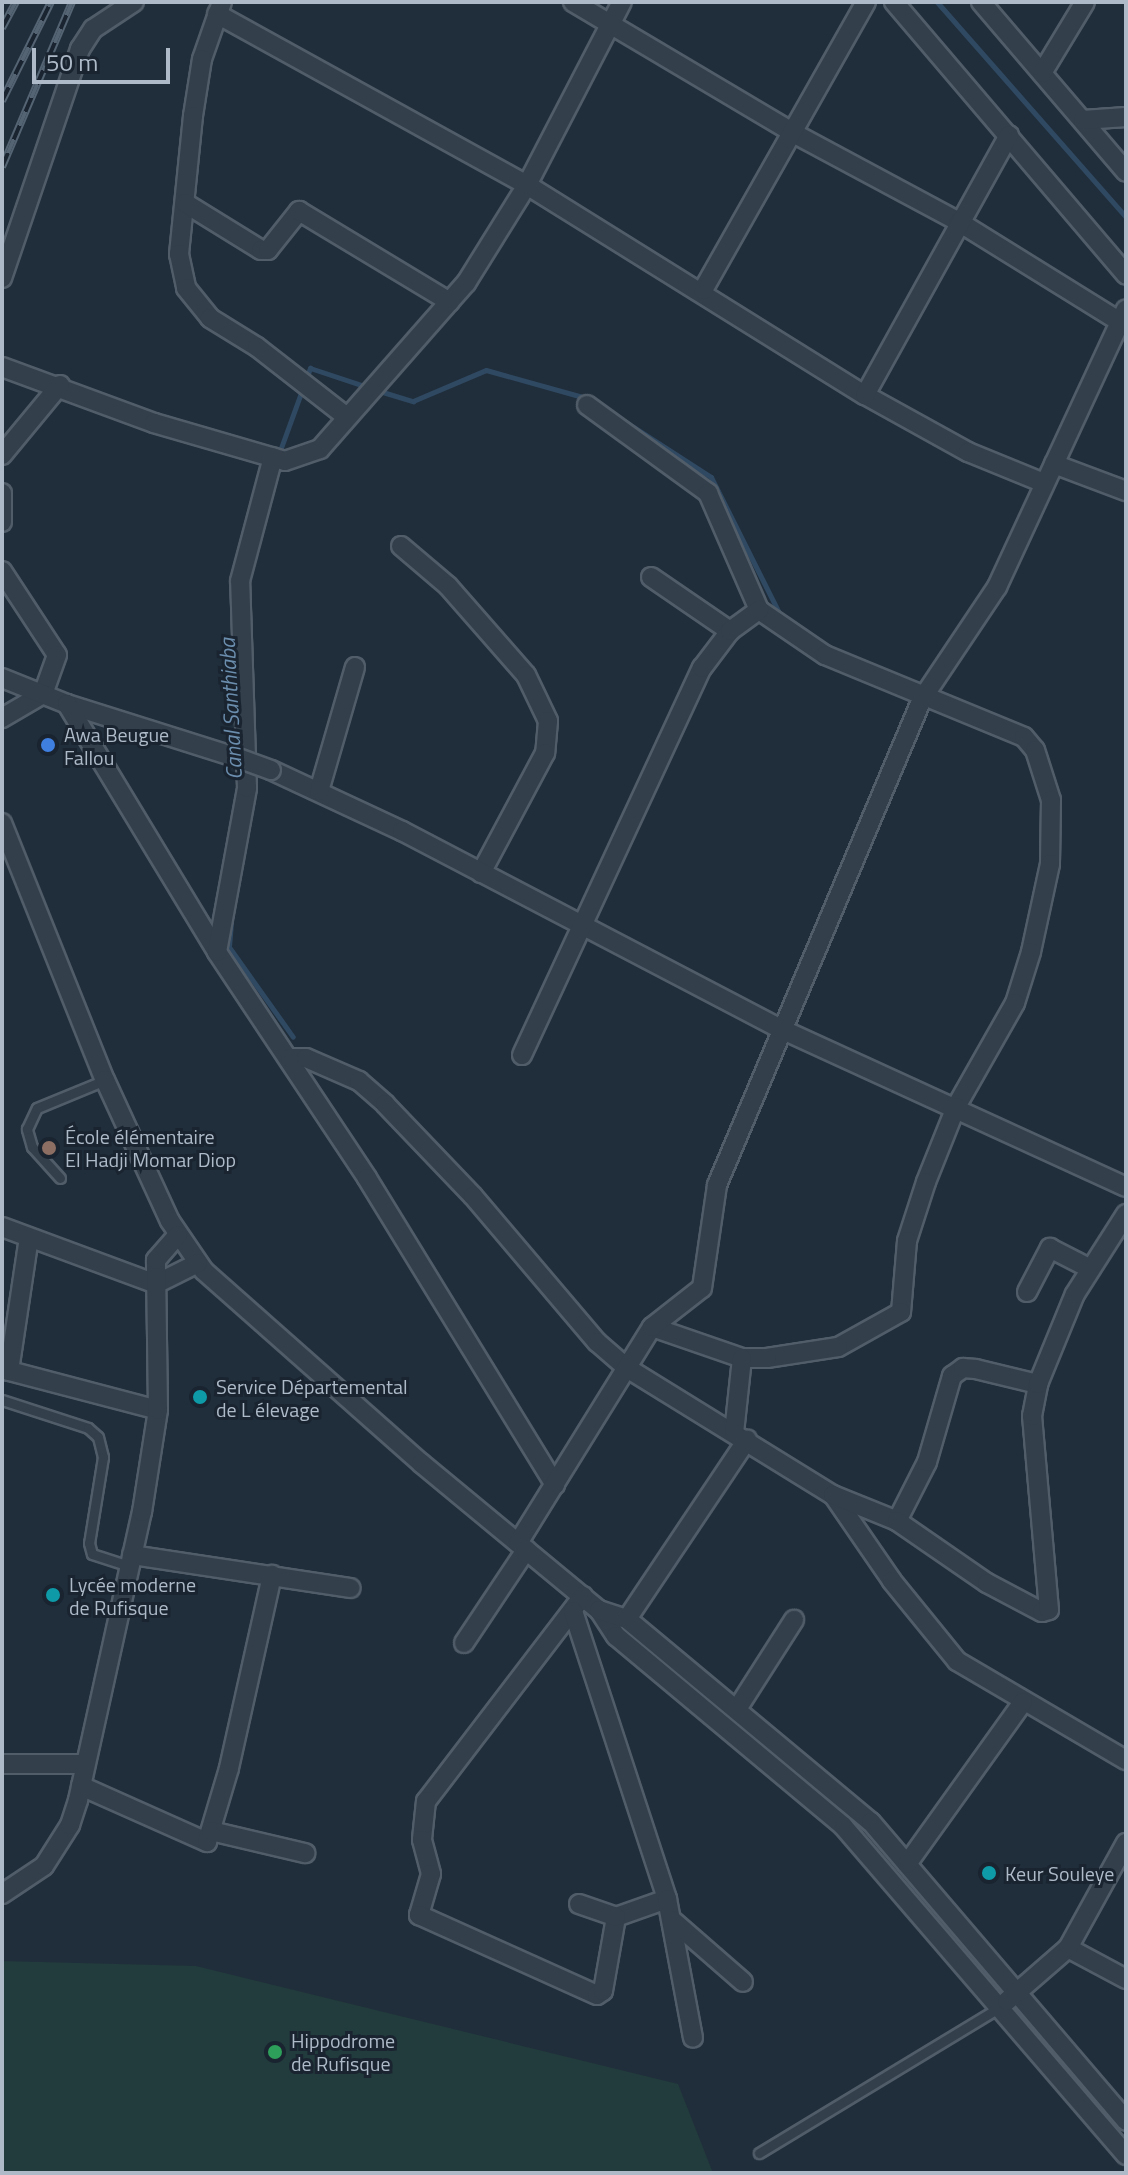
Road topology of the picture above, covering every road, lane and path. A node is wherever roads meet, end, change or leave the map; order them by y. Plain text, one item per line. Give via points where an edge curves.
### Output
1 (134, 2) edge
2 (573, 2) edge
3 (622, 2) edge
4 (866, 2) edge
5 (894, 2) edge
6 (981, 2) edge
7 (1085, 2) edge
8 (220, 8) edge
9 (610, 23) junction
10 (1042, 73) junction
11 (1126, 117) edge
12 (1083, 120) junction
13 (795, 134) junction
14 (1009, 135) junction
15 (1126, 172) edge
16 (527, 185) junction
17 (185, 203) junction
18 (959, 222) junction
19 (1126, 275) edge
20 (2, 278) edge
21 (703, 290) junction
22 (450, 302) junction
23 (1123, 315) edge
24 (2, 367) edge
25 (60, 385) junction
26 (865, 395) junction
27 (587, 405) dead end
28 (347, 417) junction
29 (2, 455) edge
30 (273, 457) junction
31 (1054, 464) junction
32 (1044, 483) junction
33 (1126, 491) edge
34 (2, 493) edge
35 (3, 525) edge
36 (401, 546) dead end
37 (2, 571) edge
38 (651, 577) dead end
39 (759, 610) junction
40 (730, 631) junction
41 (355, 667) dead end
42 (2, 678) edge
43 (43, 694) junction
44 (922, 699) junction
45 (67, 704) junction
46 (2, 718) edge
47 (319, 791) junction
48 (2, 823) edge
49 (6, 844) edge
50 (481, 873) junction
51 (579, 924) junction
52 (217, 952) junction
53 (781, 1029) junction
54 (522, 1055) dead end
55 (290, 1058) junction
56 (105, 1080) junction
57 (956, 1107) junction
58 (60, 1178) dead end
59 (1126, 1187) edge
60 (1126, 1214) edge
61 (2, 1227) edge
62 (178, 1235) junction
63 (29, 1237) junction
64 (198, 1263) junction
65 (1089, 1268) junction
66 (156, 1284) junction
67 (1027, 1292) dead end
68 (652, 1327) junction
69 (742, 1358) junction
70 (627, 1368) junction
71 (6, 1370) edge
72 (1038, 1384) junction
73 (2, 1400) edge
74 (158, 1410) junction
75 (740, 1436) junction
76 (555, 1485) junction
77 (833, 1495) junction
78 (897, 1521) junction
79 (522, 1546) junction
80 (130, 1560) junction
81 (272, 1575) junction
82 (351, 1588) dead end
83 (578, 1603) junction
84 (599, 1610) junction
85 (627, 1619) junction
86 (794, 1620) dead end
87 (464, 1643) dead end
88 (1023, 1702) junction
89 (737, 1709) junction
90 (1126, 1760) edge
91 (2, 1764) edge
92 (85, 1764) junction
93 (81, 1786) junction
94 (211, 1831) junction
95 (1126, 1843) edge
96 (305, 1853) dead end
97 (907, 1864) junction
98 (2, 1894) edge
99 (667, 1899) junction
100 (579, 1904) dead end
101 (616, 1917) junction
102 (672, 1920) junction
103 (1068, 1948) junction
104 (1126, 1979) edge
105 (743, 1982) dead end
106 (1016, 1994) junction
107 (998, 2008) junction
108 (693, 2038) dead end
109 (1126, 2121) edge
110 (759, 2153) dead end
111 (1126, 2155) edge

1 - 20 street via 93,29 80,49
2 - 9 street
3 - 9 street
4 - 13 street
5 - 14 street
6 - 10 street
7 - 10 street
8 - 16 street
8 - 17 street via 197,84
9 - 13 street
9 - 16 street
10 - 12 street
11 - 12 street
12 - 15 street
13 - 18 street
13 - 21 street
14 - 18 street
14 - 19 street
16 - 21 street
16 - 22 street
17 - 22 street via 261,250 268,250 299,211
17 - 28 street via 179,254 186,288 210,318 267,354
18 - 23 street
18 - 26 street
21 - 26 street
22 - 28 street
23 - 31 street
24 - 25 street
25 - 29 street
25 - 30 street via 154,423
26 - 32 street via 968,452
27 - 39 street via 708,493
28 - 30 street via 320,449 285,461
30 - 52 street via 240,581 247,788
31 - 32 street
31 - 33 street
32 - 44 street via 997,587
34 - 35 street
36 - 50 street via 448,586 531,682 548,721 545,753
37 - 43 street via 57,655
38 - 40 street
39 - 40 street
39 - 44 street via 825,655
40 - 51 street via 702,668
41 - 47 street
42 - 43 street
43 - 45 street
43 - 46 street
44 - 53 street via 851,876
44 - 57 street via 1024,737 1035,750 1051,800 1044,903 1015,1003
45 - 47 street, bridge via 238,758
45 - 52 street
47 - 50 street
48 - 49 street
49 - 56 street
50 - 51 street
51 - 53 street
51 - 54 street
52 - 55 street
53 - 57 street
53 - 68 street via 717,1185 702,1288
55 - 70 street via 306,1058 359,1081 385,1104 473,1196 597,1342
55 - 76 street
56 - 58 lane via 37,1108 27,1129 32,1147
56 - 62 street
57 - 59 street
57 - 69 street via 907,1241 901,1312 838,1347
60 - 65 street
61 - 63 street
62 - 64 street
62 - 66 street via 156,1260
63 - 66 street
63 - 71 street
64 - 66 street
64 - 79 street via 272,1334
65 - 67 street via 1050,1248
65 - 72 street
66 - 74 street
68 - 69 street
68 - 70 street
69 - 75 street
70 - 75 street
70 - 76 street
71 - 74 street
72 - 78 street via 976,1369 963,1368 952,1376 927,1462
72 - 78 street via 1032,1416 1049,1610 1042,1612 987,1583
73 - 80 lane via 88,1428 98,1437 103,1457 89,1543 92,1554
74 - 80 street
75 - 77 street
75 - 85 street
76 - 79 street
77 - 78 street
77 - 88 street via 892,1581 957,1661
79 - 83 street
79 - 87 street
80 - 81 street
80 - 92 street
81 - 82 street
81 - 94 street
83 - 84 street
83 - 99 street
83 - 101 street via 426,1801 422,1840 431,1874 419,1915 597,1995 603,1991
84 - 85 street
84 - 107 street via 616,1636 843,1826
85 - 89 street
86 - 89 street
88 - 90 street
88 - 97 street
89 - 97 street via 856,1808
91 - 92 street
92 - 93 street
93 - 94 street via 207,1842
93 - 98 street via 58,1848 26,1881
94 - 96 street
95 - 103 street
97 - 106 street
99 - 101 street
99 - 102 street
100 - 101 street
102 - 105 street
102 - 108 street
103 - 104 street
103 - 106 street
106 - 107 street
106 - 109 street
107 - 110 lane
107 - 111 street

